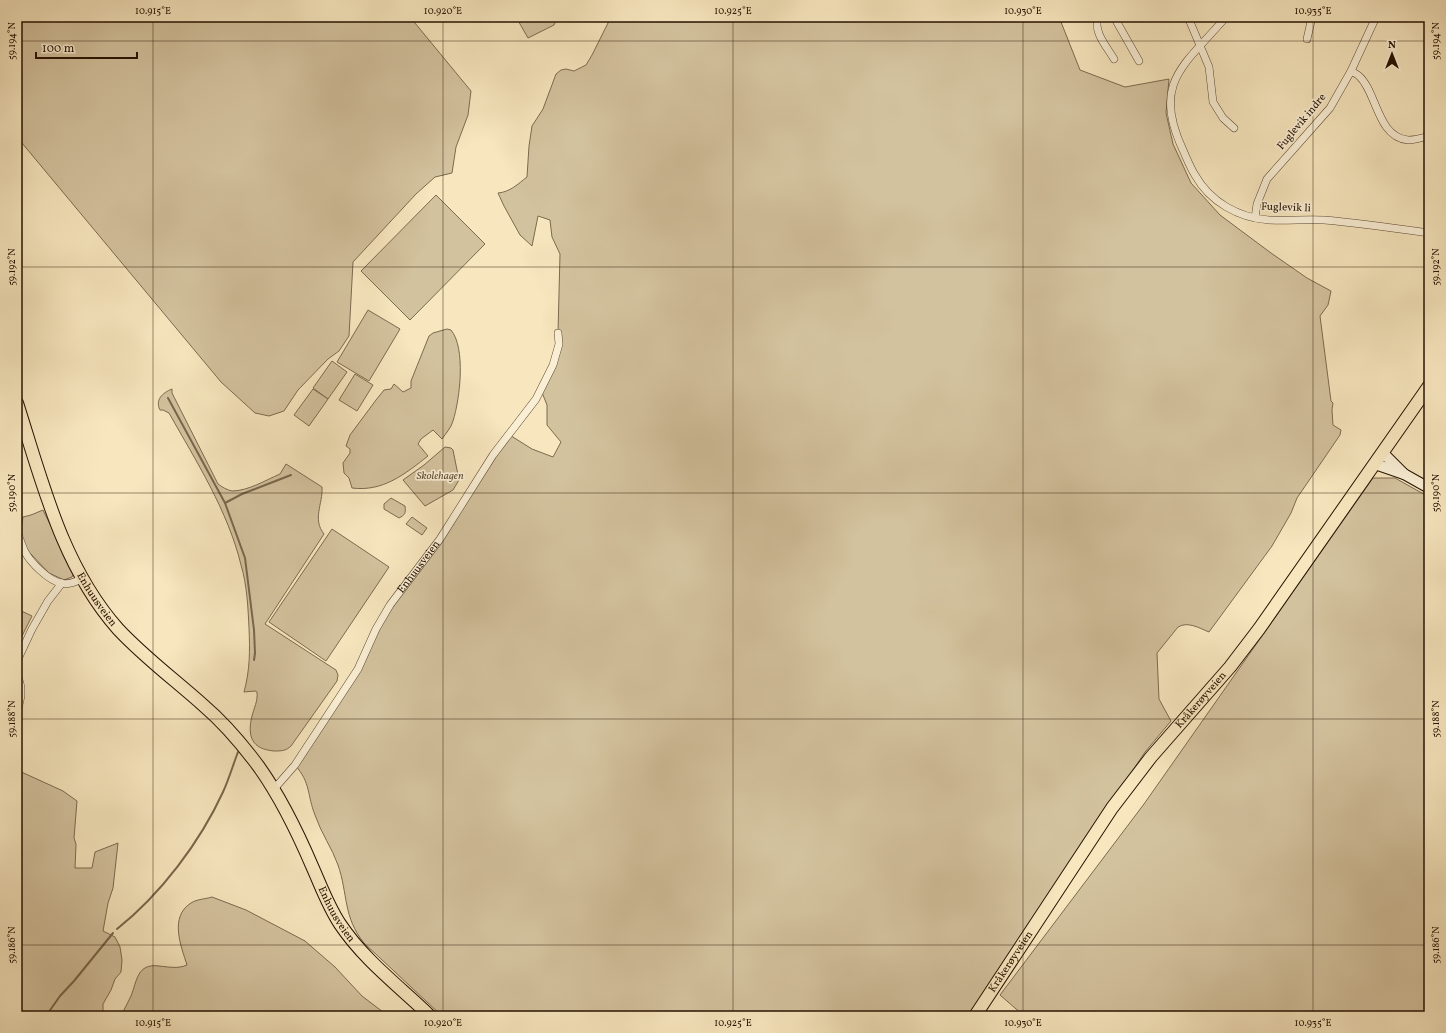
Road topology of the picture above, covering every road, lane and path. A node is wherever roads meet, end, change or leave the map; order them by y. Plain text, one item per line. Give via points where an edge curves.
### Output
1 (1098, 17) edge
2 (1114, 17) edge
3 (1188, 17) edge
4 (1226, 17) edge
5 (1312, 17) edge
6 (1376, 17) edge
7 (1307, 39) dead end
8 (1199, 46) junction
9 (1114, 59) dead end
10 (1139, 61) dead end
11 (1352, 71) junction
12 (1234, 128) dead end
13 (1429, 136) edge
14 (1254, 218) junction
15 (1429, 233) edge
16 (558, 333) dead end
17 (1429, 386) edge
18 (17, 403) edge
19 (1383, 452) junction
20 (1375, 464) junction
21 (1404, 474) junction
22 (1429, 488) edge
23 (17, 532) edge
24 (82, 579) junction
25 (62, 583) junction
26 (17, 661) edge
27 (17, 673) edge
28 (17, 714) edge
29 (274, 789) junction
30 (430, 1016) edge
31 (975, 1016) edge

1 - 9 street via 1096,24 1099,33
2 - 10 street
3 - 8 street
4 - 8 street, Fuglevik li
5 - 7 street
6 - 11 street, Fuglevik indre
8 - 12 street via 1209,67 1213,102 1223,118
8 - 14 street, Fuglevik li via 1184,64 1170,93 1172,117 1180,143 1195,175 1217,202
11 - 13 street via 1363,80 1376,110 1392,133 1408,140
11 - 14 street, Fuglevik indre via 1330,108 1267,179
14 - 15 street, Fuglevik li via 1351,222
16 - 29 street, Enhuusveien via 559,344 553,365 536,399 493,455 440,539 390,605 358,669 295,765
17 - 19 main road, Kråkerøyveien
18 - 24 main road, Enhuusveien via 54,519
19 - 20 main road, Kråkerøyveien
19 - 21 main road
20 - 21 main road
20 - 31 main road, Kråkerøyveien via 1259,630 1151,757 1112,808
21 - 22 main road
23 - 25 street via 28,557 50,578
24 - 25 street
24 - 29 main road, Enhuusveien via 119,630 228,729
25 - 26 street via 48,601
27 - 28 street via 21,687
29 - 30 main road, Enhuusveien via 339,923 359,950

